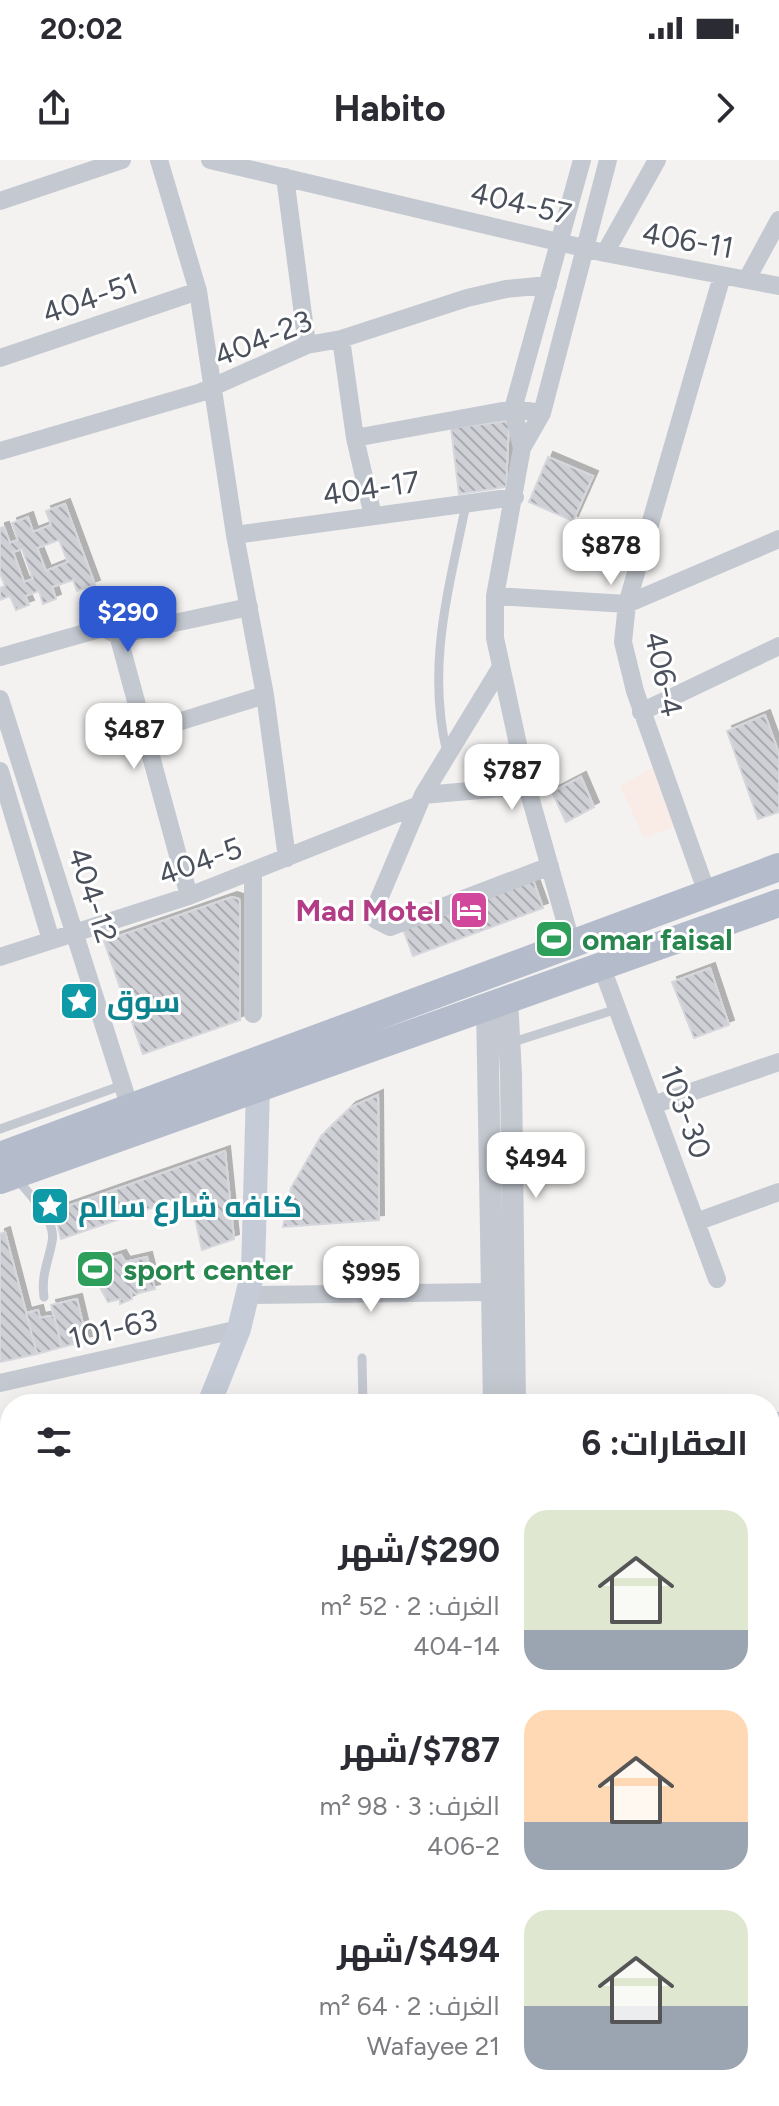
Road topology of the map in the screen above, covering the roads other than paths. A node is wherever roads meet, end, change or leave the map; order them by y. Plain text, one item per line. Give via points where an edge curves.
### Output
1 (122, 160) edge
2 (159, 160) edge
3 (210, 160) edge
4 (582, 160) edge
5 (608, 160) edge
6 (657, 160) edge
7 (282, 171) edge
8 (0, 201) edge
9 (779, 220) edge
10 (561, 241) junction
11 (596, 250) junction
12 (722, 276) junction
13 (747, 279) junction
14 (548, 285) junction
15 (779, 286) edge
16 (198, 291) junction
17 (341, 339) junction
18 (307, 345) junction
19 (0, 358) edge
20 (212, 388) junction
21 (513, 409) junction
22 (542, 413) junction
23 (355, 438) junction
24 (522, 448) junction
25 (0, 451) edge
26 (515, 497) junction
27 (466, 504) junction
28 (373, 516) junction
29 (235, 535) junction
30 (779, 539) edge
31 (495, 596) junction
32 (627, 604) junction
33 (249, 607) junction
34 (118, 635) junction
35 (779, 646) edge
36 (0, 657) edge
37 (501, 667) junction
38 (265, 695) junction
39 (0, 699) edge
40 (641, 712) junction
41 (146, 732) junction
42 (447, 755) junction
43 (0, 771) edge
44 (527, 786) junction
45 (419, 801) junction
46 (5, 803) edge
47 (779, 855) edge
48 (287, 858) junction
49 (550, 866) junction
50 (779, 867) edge
51 (253, 872) junction
52 (752, 876) junction
53 (707, 893) junction
54 (189, 896) junction
55 (769, 907) edge
56 (76, 932) junction
57 (51, 940) junction
58 (572, 945) junction
59 (0, 957) edge
60 (601, 965) junction
61 (497, 1002) junction
62 (618, 1009) junction
63 (253, 1014) dead end
64 (510, 1043) junction
65 (779, 1062) edge
66 (258, 1088) junction
67 (127, 1096) junction
68 (653, 1105) junction
69 (0, 1129) edge
70 (5, 1170) edge
71 (779, 1192) edge
72 (696, 1222) junction
73 (717, 1279) dead end
74 (491, 1292) junction
75 (249, 1295) junction
76 (44, 1297) dead end
77 (239, 1329) junction
78 (362, 1358) dead end
79 (0, 1383) edge
80 (213, 1394) edge
81 (363, 1394) edge
82 (494, 1394) edge
83 (515, 1394) edge

1 - 8 street
2 - 16 street
3 - 7 street, 404-57
4 - 10 street
5 - 11 street
6 - 11 street
7 - 10 street, 404-57
7 - 18 street
9 - 13 street
10 - 11 street, 404-57
10 - 14 street
11 - 12 street, 406-11
11 - 22 street
12 - 13 street, 406-11
12 - 32 street, 406-4
13 - 15 street, 406-11
14 - 17 street, 404-23 via 467,298
14 - 21 street
16 - 19 street, 404-51
16 - 20 street
17 - 18 street, 404-23
17 - 23 street
18 - 20 street, 404-23
20 - 25 street, 404-23
20 - 29 street
21 - 22 street
21 - 23 street
21 - 24 street
22 - 24 street
23 - 28 street
24 - 26 street
26 - 27 street, 404-17
26 - 31 street
27 - 28 street, 404-17
27 - 42 lane via 437,648
28 - 29 street, 404-17
29 - 33 street
30 - 32 street
31 - 32 street
31 - 37 street
32 - 40 street, 406-4 via 623,642
33 - 34 street
33 - 38 street
34 - 36 street via 103,628
34 - 41 street
35 - 40 street
37 - 42 street
37 - 44 street
38 - 41 street
38 - 48 street
39 - 56 street, 404-12
40 - 53 street, 406-4
41 - 54 street
42 - 45 street
43 - 46 street
44 - 45 street, 404-5
44 - 49 street
45 - 48 street, 404-5
45 - 49 street via 374,905 376,920 390,927
46 - 57 street
47 - 52 street
48 - 51 street, 404-5
49 - 58 street
50 - 52 main road
51 - 54 street, 404-5
51 - 63 street
52 - 53 main road
52 - 55 main road
53 - 58 main road
54 - 56 street, 404-5
55 - 60 main road
56 - 57 street, 404-5
56 - 67 street, 404-12
57 - 59 street, 404-5
58 - 67 main road
60 - 61 main road
60 - 62 street, 103-30
61 - 64 street
61 - 66 main road
61 - 74 street
62 - 64 lane
62 - 68 street, 103-30
64 - 83 street
65 - 68 street
66 - 70 main road
66 - 75 main road
67 - 69 lane
67 - 70 main road
68 - 72 street, 103-30
70 - 76 lane via 49,1221 53,1241 41,1276
71 - 72 street
72 - 73 street, 103-30
74 - 75 street
74 - 82 street
75 - 77 main road
77 - 79 street, 101-63
77 - 80 main road
78 - 81 lane

